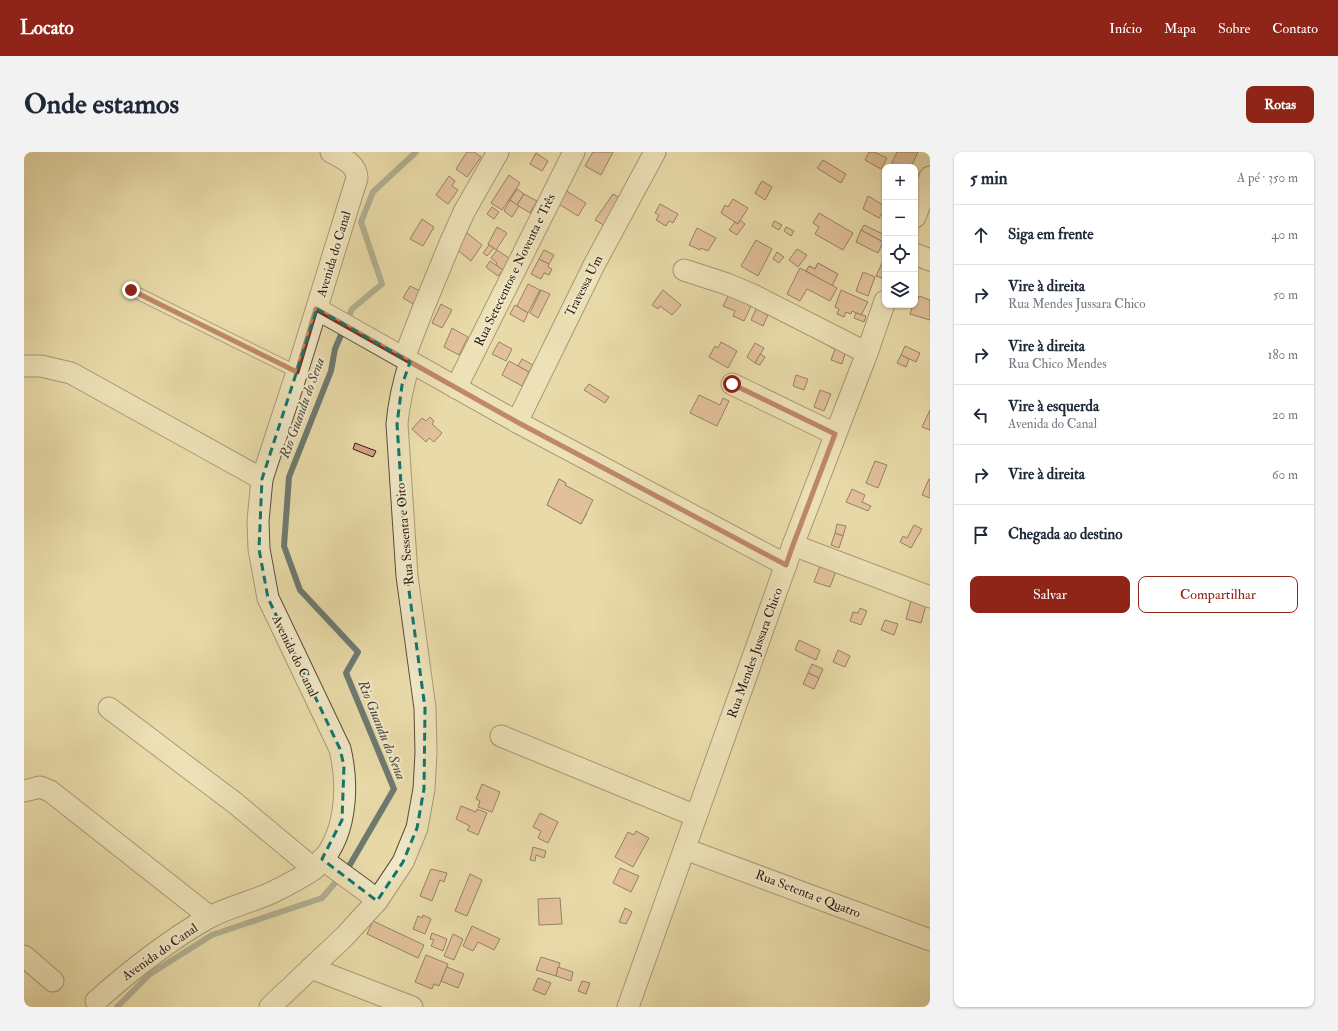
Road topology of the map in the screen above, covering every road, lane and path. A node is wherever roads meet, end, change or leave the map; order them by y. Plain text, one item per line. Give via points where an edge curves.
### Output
1 (331, 152) edge
2 (498, 152) edge
3 (574, 152) edge
4 (655, 152) edge
5 (930, 177) edge
6 (918, 210) edge
7 (918, 255) edge
8 (930, 260) edge
9 (684, 270) dead end
10 (131, 290) dead end
11 (883, 308) edge
12 (323, 313) junction
13 (867, 353) junction
14 (407, 360) junction
15 (24, 366) edge
16 (297, 372) junction
17 (732, 384) dead end
18 (456, 388) junction
19 (517, 422) junction
20 (835, 434) junction
21 (262, 479) junction
22 (793, 545) junction
23 (786, 565) junction
24 (930, 597) edge
25 (109, 708) dead end
26 (501, 736) dead end
27 (24, 791) edge
28 (696, 816) junction
29 (685, 848) junction
30 (323, 865) junction
31 (372, 896) junction
32 (210, 917) junction
33 (930, 940) edge
34 (24, 956) edge
35 (311, 968) junction
36 (53, 981) dead end
37 (96, 1001) dead end
38 (270, 1007) edge
39 (412, 1007) edge
40 (628, 1007) edge

1 - 12 street, Avenida do Canal via 354,168 357,178
2 - 14 street, Rua Sessenta e Oito via 464,212 451,241 423,309
3 - 18 street, Rua Setecentos e Noventa e Três
4 - 19 street, Travessa Um via 594,265
5 - 6 street
7 - 8 street
9 - 13 street via 751,294
10 - 16 lane
11 - 13 street, Rua Mendes Jussara Chico
12 - 14 street
12 - 16 street, Avenida do Canal
13 - 20 street, Rua Mendes Jussara Chico
14 - 18 street
14 - 31 street, Rua Sessenta e Oito via 397,424 407,576 425,708 424,789 417,828 403,862
15 - 21 street via 41,366 71,374
16 - 21 street, Avenida do Canal
17 - 20 street
18 - 19 street
19 - 23 street
20 - 22 street, Rua Mendes Jussara Chico
21 - 30 street, Avenida do Canal via 259,542 268,598 340,749 344,766 342,820
22 - 23 street, Rua Mendes Jussara Chico
22 - 24 street
23 - 28 street, Rua Mendes Jussara Chico
25 - 30 street via 235,803
26 - 28 street
27 - 32 street via 40,787 50,791
28 - 29 street, Rua Mendes Jussara Chico
29 - 33 street, Rua Setenta e Quatro
29 - 40 street, Rua Mendes Jussara Chico
30 - 31 street
30 - 32 street, Avenida do Canal via 273,892
31 - 35 street, Rua Sessenta e Oito via 345,936
32 - 37 street, Avenida do Canal via 154,954
34 - 36 street
35 - 38 street
35 - 39 street

